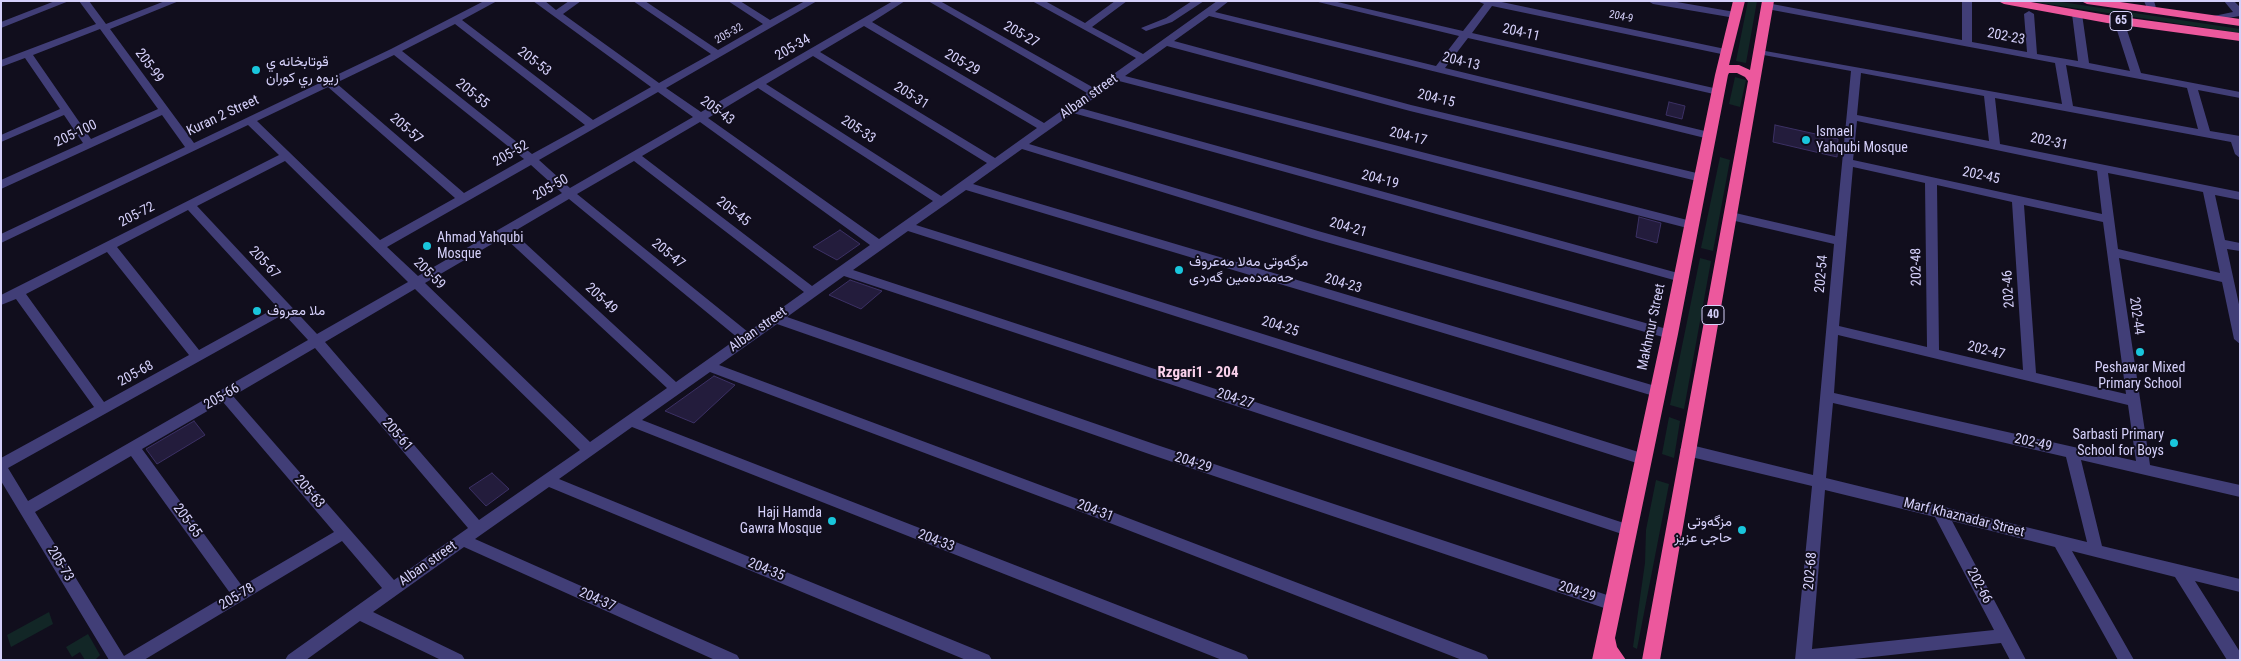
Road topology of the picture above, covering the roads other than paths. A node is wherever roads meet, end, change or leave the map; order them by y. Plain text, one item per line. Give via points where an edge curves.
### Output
1 (64, 1) edge
2 (84, 1) edge
3 (174, 1) edge
4 (492, 1) edge
5 (538, 1) edge
6 (576, 1) edge
7 (638, 1) edge
8 (733, 1) edge
9 (812, 1) edge
10 (900, 1) edge
11 (933, 1) edge
12 (1037, 1) edge
13 (1122, 1) edge
14 (1199, 1) edge
15 (1224, 1) edge
16 (1319, 1) edge
17 (1653, 1) edge
18 (1739, 1) edge
19 (1967, 1) edge
20 (2004, 1) edge
21 (2087, 1) edge
22 (2230, 1) edge
23 (1487, 2) edge
24 (1768, 4) edge
25 (2151, 6) edge
26 (2240, 7) edge
27 (1207, 13) junction
28 (556, 14) junction
29 (2030, 14) dead end
30 (2077, 14) junction
31 (1735, 15) junction
32 (457, 20) junction
33 (2208, 20) junction
34 (2119, 21) junction
35 (865, 22) junction
36 (2, 23) edge
37 (2240, 23) edge
38 (771, 25) junction
39 (103, 26) junction
40 (1085, 27) junction
41 (1146, 28) dead end
42 (1466, 34) junction
43 (2240, 37) edge
44 (1165, 42) junction
45 (1967, 44) junction
46 (395, 51) junction
47 (1758, 51) junction
48 (814, 52) junction
49 (1726, 52) junction
50 (27, 54) junction
51 (718, 54) junction
52 (2032, 56) junction
53 (1144, 58) junction
54 (2060, 61) junction
55 (1, 64) edge
56 (2084, 66) junction
57 (1856, 69) junction
58 (1438, 70) junction
59 (1721, 75) junction
60 (2137, 76) junction
61 (1117, 77) junction
62 (329, 82) junction
63 (1754, 82) junction
64 (759, 84) junction
65 (2192, 86) junction
66 (658, 88) junction
67 (1718, 92) junction
68 (1094, 93) junction
69 (1989, 93) junction
70 (2240, 95) edge
71 (2068, 108) junction
72 (1071, 109) junction
73 (66, 110) junction
74 (164, 110) junction
75 (1852, 117) junction
76 (700, 118) junction
77 (249, 120) junction
78 (593, 125) junction
79 (1045, 128) junction
80 (2205, 134) junction
81 (1709, 136) junction
82 (1, 139) edge
83 (2237, 139) edge
84 (90, 145) junction
85 (1020, 145) junction
86 (1996, 146) junction
87 (192, 148) junction
88 (2240, 154) edge
89 (286, 156) junction
90 (635, 156) junction
91 (532, 160) junction
92 (1847, 162) junction
93 (994, 163) junction
94 (2102, 168) junction
95 (1701, 178) junction
96 (1931, 181) junction
97 (1, 185) edge
98 (963, 185) junction
99 (2208, 189) junction
100 (570, 194) junction
101 (2240, 196) edge
102 (463, 198) junction
103 (2018, 200) junction
104 (941, 201) junction
105 (190, 205) junction
106 (1731, 216) junction
107 (2108, 220) junction
108 (1691, 225) junction
109 (906, 226) junction
110 (506, 232) junction
111 (1, 239) edge
112 (1840, 241) junction
113 (2219, 243) junction
114 (108, 246) junction
115 (379, 246) junction
116 (878, 246) junction
117 (2240, 247) edge
118 (2112, 252) junction
119 (842, 271) junction
120 (1681, 278) junction
121 (2226, 279) junction
122 (417, 283) junction
123 (18, 292) junction
124 (812, 292) junction
125 (2235, 300) edge
126 (1, 301) edge
127 (285, 308) junction
128 (775, 318) junction
129 (1832, 329) junction
130 (1670, 334) junction
131 (747, 338) junction
132 (2240, 339) edge
133 (317, 342) junction
134 (1933, 353) junction
135 (197, 357) junction
136 (708, 366) junction
137 (2030, 377) junction
138 (676, 389) junction
139 (1657, 392) junction
140 (225, 394) junction
141 (1826, 396) junction
142 (2133, 401) junction
143 (102, 409) junction
144 (631, 421) junction
145 (133, 448) junction
146 (588, 450) junction
147 (1688, 450) junction
148 (2072, 452) junction
149 (1643, 459) junction
150 (1, 465) edge
151 (1, 469) edge
152 (2144, 469) junction
153 (547, 480) junction
154 (1818, 482) junction
155 (2240, 490) edge
156 (26, 510) junction
157 (1940, 512) junction
158 (478, 529) junction
159 (1628, 530) junction
160 (344, 533) junction
161 (462, 540) junction
162 (2059, 542) junction
163 (2096, 550) junction
164 (2180, 571) junction
165 (2240, 586) edge
166 (392, 589) junction
167 (240, 595) junction
168 (1613, 604) junction
169 (359, 613) junction
170 (1606, 635) junction
171 (2005, 636) junction
172 (1651, 658) edge
173 (1803, 658) edge
174 (118, 660) edge
175 (130, 660) edge
176 (293, 660) edge
177 (457, 660) edge
178 (732, 660) edge
179 (984, 660) edge
180 (1241, 660) edge
181 (1481, 660) edge
182 (1601, 660) edge
183 (1617, 660) edge
184 (2018, 660) edge
185 (2126, 660) edge
186 (2236, 660) edge

1 - 36 street
2 - 39 street, 205-99
3 - 39 street
4 - 32 street, Kuran 2 Street
5 - 28 street, 205-43
6 - 28 street
7 - 51 street
8 - 38 street
9 - 38 street, 205-32
10 - 35 street, 205-34
11 - 68 street, 205-27
12 - 40 street
13 - 40 street
14 - 41 street via 1170,20
15 - 27 street, Alban street
16 - 42 street, 204-11
17 - 31 street
18 - 31 highway, Makhmur Street
19 - 45 street
20 - 30 highway, 65
21 - 25 highway, 65
22 - 26 street
22 - 33 street via 2237,14
23 - 42 street
23 - 49 street, 204-9
24 - 45 street, 202-23
24 - 47 highway, 40
25 - 33 highway, 65
27 - 44 street, Alban street
27 - 58 street, 204-13
28 - 66 street, 205-43
29 - 52 street
30 - 34 highway, 65
30 - 56 street
31 - 49 highway, Makhmur Street
32 - 46 street, Kuran 2 Street
32 - 78 street, 205-53
33 - 37 highway, 65
34 - 43 highway, 65
34 - 60 street
35 - 48 street, 205-34
35 - 79 street, 205-29
38 - 51 street, 205-32
39 - 50 street
39 - 74 street, 205-99
40 - 53 street
42 - 58 street
42 - 67 street, 204-11
44 - 53 street, Alban street
44 - 95 street, 204-15 via 1410,108
45 - 52 street, 202-23
46 - 62 street, Kuran 2 Street
46 - 91 street, 205-55
47 - 57 street
47 - 63 highway, 40
48 - 64 street, 205-34
48 - 93 street, 205-31
49 - 59 highway, Makhmur Street
50 - 55 street
50 - 73 street
51 - 66 street, 205-32
52 - 54 street, 202-23
53 - 61 street, Alban street
54 - 56 street, 202-23
54 - 71 street
56 - 60 street, 202-23
57 - 69 street
57 - 75 street, 202-54
58 - 81 street, 204-13
59 - 63 highway via 1726,69 1739,69 1750,75
59 - 67 highway, Makhmur Street
60 - 65 street, 202-23
61 - 68 street, Alban street
61 - 108 street, 204-17
62 - 77 street, Kuran 2 Street
62 - 102 street, 205-57
63 - 106 highway, 40
64 - 76 street, 205-34
64 - 104 street, 205-33
65 - 70 street, 202-23
65 - 80 street
66 - 76 street, 205-43
66 - 78 street, 205-52
67 - 81 highway, Makhmur Street
68 - 72 street, Alban street
69 - 71 street
69 - 86 street
71 - 80 street
72 - 79 street, Alban street
72 - 120 street, 204-19
73 - 82 street
73 - 84 street
74 - 84 street, 205-100
74 - 87 street, 205-99
75 - 86 street, 202-31
75 - 92 street, 202-54
76 - 90 street, 205-50
76 - 116 street, 205-43
77 - 87 street, Kuran 2 Street
77 - 89 street, 205-59
78 - 91 street, 205-52
79 - 85 street, Alban street
80 - 83 street
81 - 95 highway, Makhmur Street
83 - 88 street
84 - 97 street, 205-100
85 - 93 street, Alban street
85 - 130 street, 204-21 via 1306,232
86 - 94 street, 202-31
87 - 111 street, Kuran 2 Street
89 - 105 street, 205-72
89 - 115 street, 205-59
90 - 100 street, 205-50
90 - 124 street, 205-45
91 - 100 street, 205-55
91 - 102 street, 205-52
92 - 96 street, 202-45
92 - 112 street, 202-54
93 - 98 street, Alban street
94 - 99 street, 202-31
94 - 107 street, 202-44
95 - 108 highway, Makhmur Street
96 - 103 street, 202-45
96 - 134 street, 202-48
98 - 104 street, Alban street
98 - 139 street, 204-23
99 - 101 street, 202-31
99 - 113 street
100 - 110 street, 205-50
100 - 131 street, 205-47
102 - 115 street, 205-52
103 - 107 street, 202-45
103 - 137 street, 202-46
104 - 109 street, Alban street
105 - 114 street, 205-72
105 - 127 street, 205-67
106 - 112 street
106 - 147 highway, 40
107 - 118 street, 202-44
108 - 120 highway, Makhmur Street
109 - 116 street, Alban street
109 - 149 street, 204-25
110 - 122 street, 205-50
110 - 138 street, 205-49
112 - 129 street, 202-54
113 - 117 street
113 - 121 street
114 - 123 street, 205-72
114 - 135 street
115 - 122 street, 205-59
116 - 119 street, Alban street
118 - 121 street
118 - 142 street, 202-44
119 - 124 street, Alban street
119 - 159 street, 204-27
120 - 130 highway, Makhmur Street
121 - 125 street
122 - 133 street, 205-66
122 - 146 street, 205-59
123 - 126 street, 205-72
123 - 143 street
124 - 128 street, Alban street
125 - 132 street
127 - 133 street, 205-67
127 - 135 street, 205-68
128 - 131 street, Alban street
128 - 168 street, 204-29 via 1154,450
129 - 134 street, 202-47
129 - 141 street, 202-54
130 - 139 highway, Makhmur Street
131 - 136 street, Alban street
133 - 140 street, 205-66
133 - 158 street, 205-61
134 - 137 street, 202-47
135 - 143 street, 205-68
136 - 138 street, Alban street
136 - 181 street, 204-31
137 - 142 street, 202-47
138 - 144 street, Alban street
139 - 149 highway, Makhmur Street
140 - 145 street, 205-66
140 - 160 street, 205-63
141 - 148 street, 202-49
141 - 154 street, 202-54
142 - 152 street, 202-44
143 - 150 street, 205-68
144 - 146 street, Alban street
144 - 180 street, 204-33
145 - 156 street, 205-66
145 - 167 street, 205-65
146 - 153 street, Alban street
147 - 154 street, Marf Khaznadar Street
147 - 172 highway, 40
148 - 152 street, 202-49
148 - 163 street
149 - 159 highway, Makhmur Street
151 - 156 street, 205-73
152 - 155 street, 202-49
153 - 158 street, Alban street
153 - 179 street, 204-35
154 - 157 street, Marf Khaznadar Street
154 - 173 street, 202-68
156 - 174 street, 205-73
157 - 162 street, Marf Khaznadar Street
157 - 171 street, 202-66
158 - 161 street, Alban street
159 - 168 highway, Makhmur Street
160 - 166 street, 205-63
160 - 167 street, 205-78
161 - 166 street, Alban street
161 - 178 street, 204-37
162 - 163 street, Marf Khaznadar Street
162 - 185 street
163 - 164 street, Marf Khaznadar Street
164 - 165 street, Marf Khaznadar Street
164 - 186 street
166 - 169 street, Alban street
167 - 175 street, 205-78
168 - 170 highway, Makhmur Street
169 - 176 street, Alban street
169 - 177 street
170 - 182 highway, Makhmur Street
170 - 183 highway via 1608,648
171 - 173 street
171 - 184 street, 202-66

